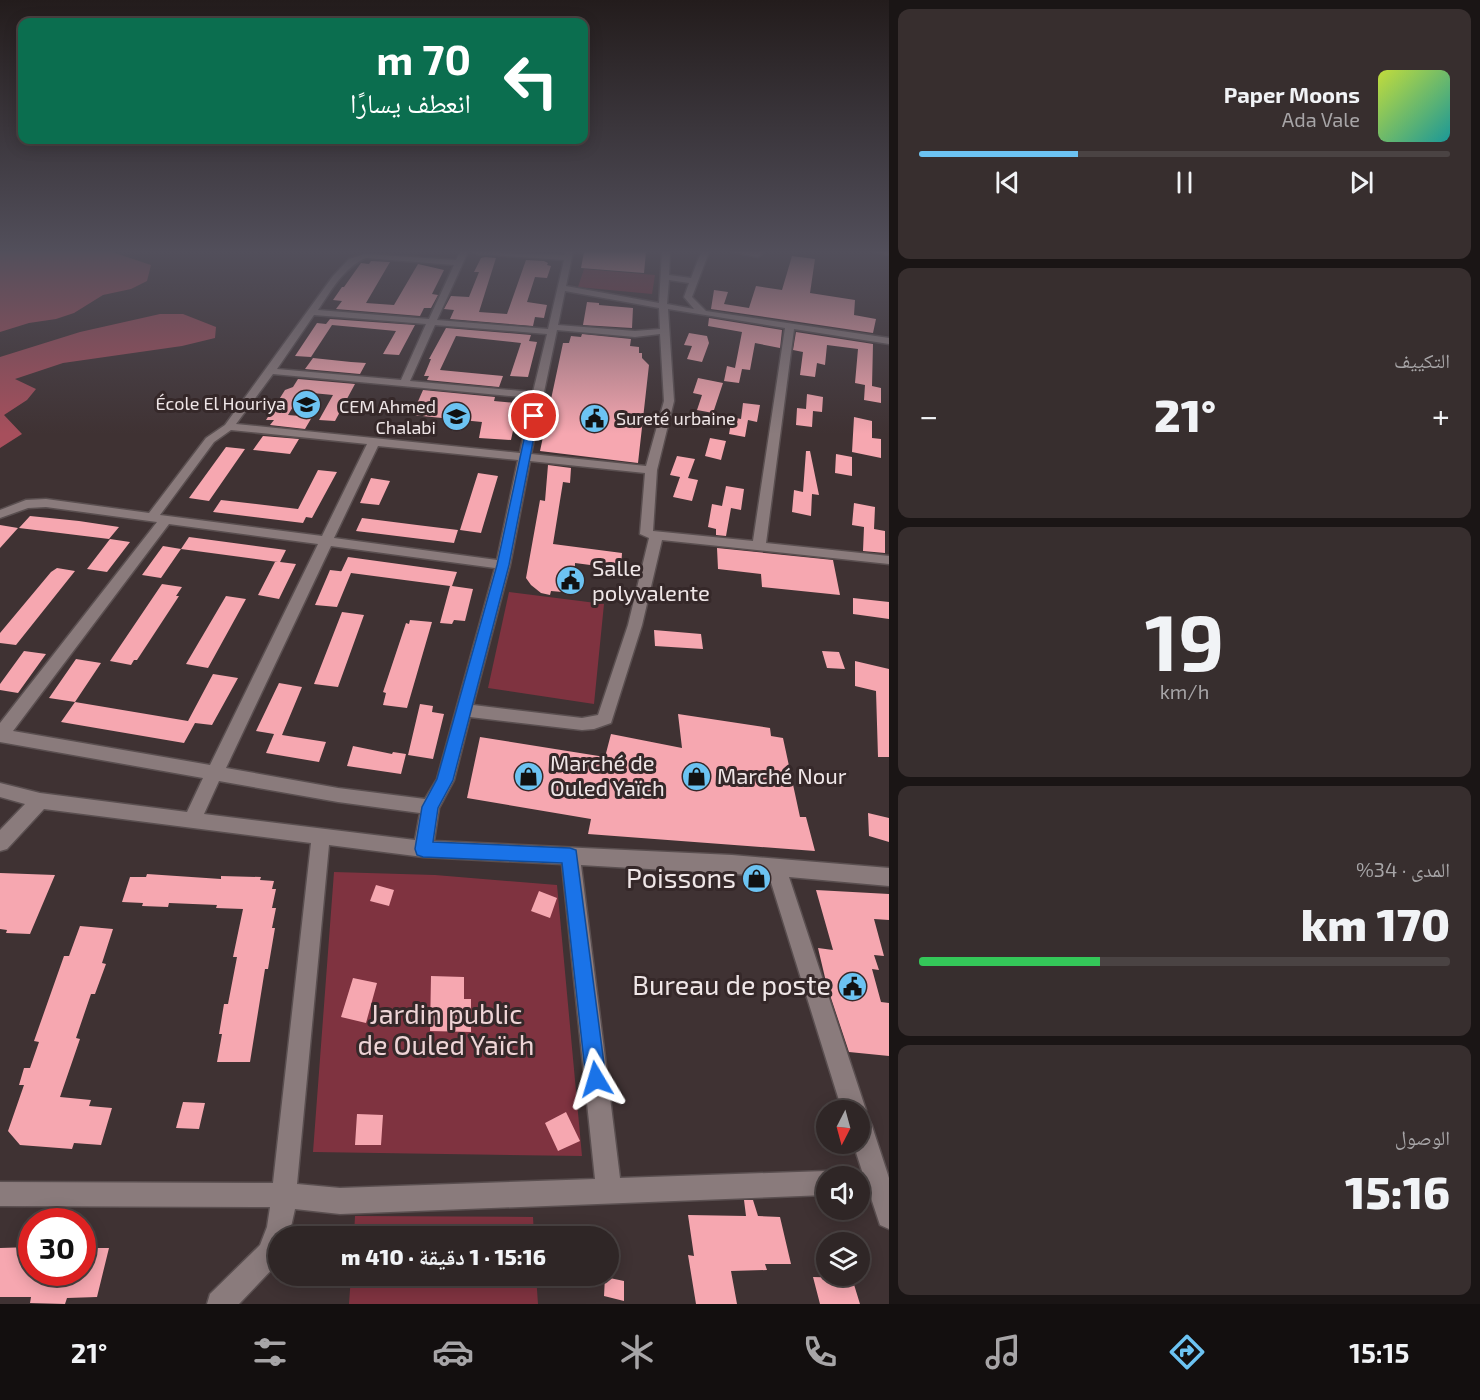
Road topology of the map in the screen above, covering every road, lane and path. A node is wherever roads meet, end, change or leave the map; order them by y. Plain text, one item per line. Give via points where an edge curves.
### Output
1 (313, 313) edge
2 (325, 313) edge
3 (437, 313) edge
4 (556, 313) edge
5 (664, 313) edge
6 (703, 313) edge
7 (433, 321) junction
8 (790, 326) junction
9 (552, 329) junction
10 (665, 331) junction
11 (889, 341) edge
12 (270, 371) junction
13 (404, 382) junction
14 (537, 395) junction
15 (229, 427) junction
16 (374, 442) junction
17 (526, 458) junction
18 (651, 471) junction
19 (0, 514) edge
20 (159, 518) junction
21 (656, 536) junction
22 (327, 540) junction
23 (759, 546) junction
24 (889, 560) edge
25 (503, 565) junction
26 (463, 710) junction
27 (0, 735) edge
28 (216, 772) junction
29 (0, 790) edge
30 (40, 801) junction
31 (430, 807) junction
32 (192, 820) junction
33 (321, 837) junction
34 (0, 843) edge
35 (423, 849) junction
36 (570, 856) junction
37 (776, 867) junction
38 (889, 877) edge
39 (851, 1100) edge
40 (816, 1183) edge
41 (870, 1185) edge
42 (609, 1191) junction
43 (0, 1194) edge
44 (284, 1195) junction
45 (889, 1216) edge
46 (220, 1304) edge

1 - 12 street
2 - 7 street
3 - 7 street
4 - 9 street
5 - 10 street
6 - 8 street
7 - 9 street
7 - 13 street
8 - 11 street
8 - 23 street
9 - 10 street via 635,334
9 - 14 street
10 - 18 street via 669,401
12 - 13 street
12 - 15 street
13 - 14 street
14 - 17 street
15 - 16 street
15 - 20 street via 210,440
16 - 17 street
16 - 22 street
17 - 18 street
17 - 25 street
18 - 21 street via 646,534
19 - 20 street via 26,504 46,503
20 - 22 street
20 - 27 street
21 - 23 street
21 - 26 street via 635,625 605,719 582,724
22 - 25 street
22 - 28 street
23 - 24 street
25 - 26 street
26 - 31 street via 445,780
27 - 28 street
28 - 31 street via 338,795
28 - 32 street
29 - 30 street
30 - 32 street
30 - 34 street
31 - 35 street
32 - 33 street
33 - 35 street
33 - 44 street
35 - 36 street
36 - 37 street
36 - 42 street
37 - 38 street
37 - 39 street
40 - 42 street
41 - 45 street
42 - 44 street via 340,1201
43 - 44 street
44 - 46 street via 280,1228 269,1254

